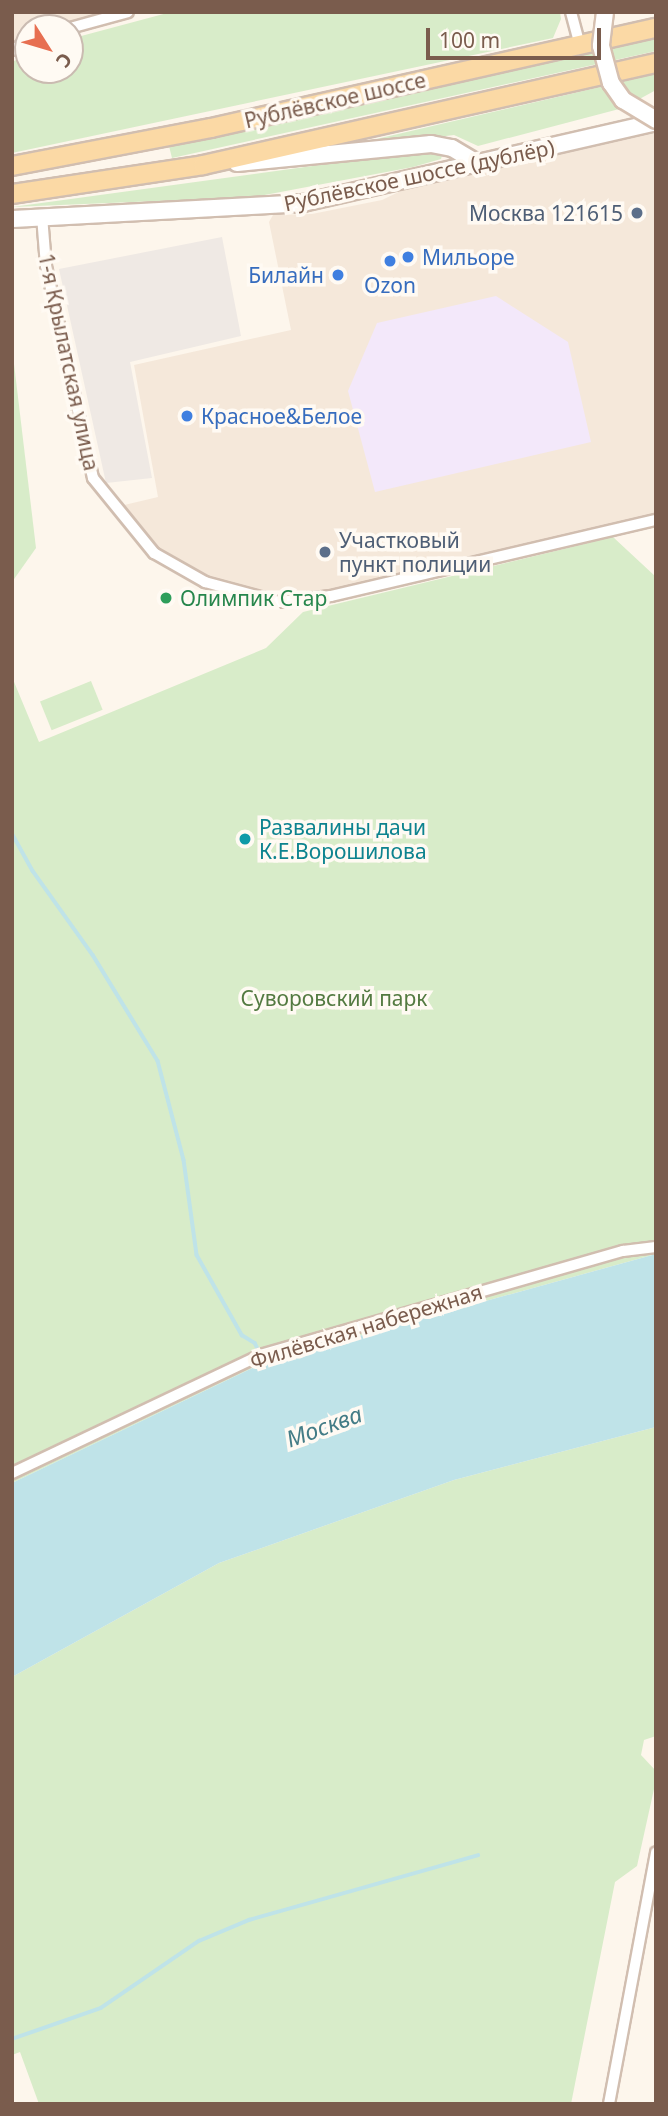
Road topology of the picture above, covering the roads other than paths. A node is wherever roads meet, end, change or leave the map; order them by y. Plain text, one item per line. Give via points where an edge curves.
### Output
1 (128, 12) edge
2 (571, 12) edge
3 (605, 12) edge
4 (84, 25) edge
5 (656, 28) edge
6 (580, 44) junction
7 (656, 63) edge
8 (656, 121) edge
9 (477, 163) junction
10 (203, 165) junction
11 (12, 166) edge
12 (12, 194) edge
13 (42, 216) junction
14 (12, 219) edge
15 (656, 520) edge
16 (656, 1247) edge
17 (12, 1473) edge
18 (656, 1852) edge
19 (610, 2104) edge

1 - 4 street
2 - 6 street
3 - 8 main road, bridge via 601,46 611,82 623,100
5 - 6 main road, Рублёвское шоссе
6 - 11 main road, Рублёвское шоссе via 211,128
7 - 10 main road, Рублёвское шоссе
8 - 9 main road, Рублёвское шоссе (дублёр)
9 - 10 main road via 452,148 431,144
9 - 13 main road, Рублёвское шоссе (дублёр) via 303,203
10 - 12 main road, Рублёвское шоссе
13 - 14 main road, Рублёвское шоссе (дублёр)
13 - 15 street, 1-я Крылатская улица via 46,266 93,478 154,553 205,582 279,602 331,596
16 - 17 street, Филёвская набережная via 623,1251 260,1354
18 - 19 street

